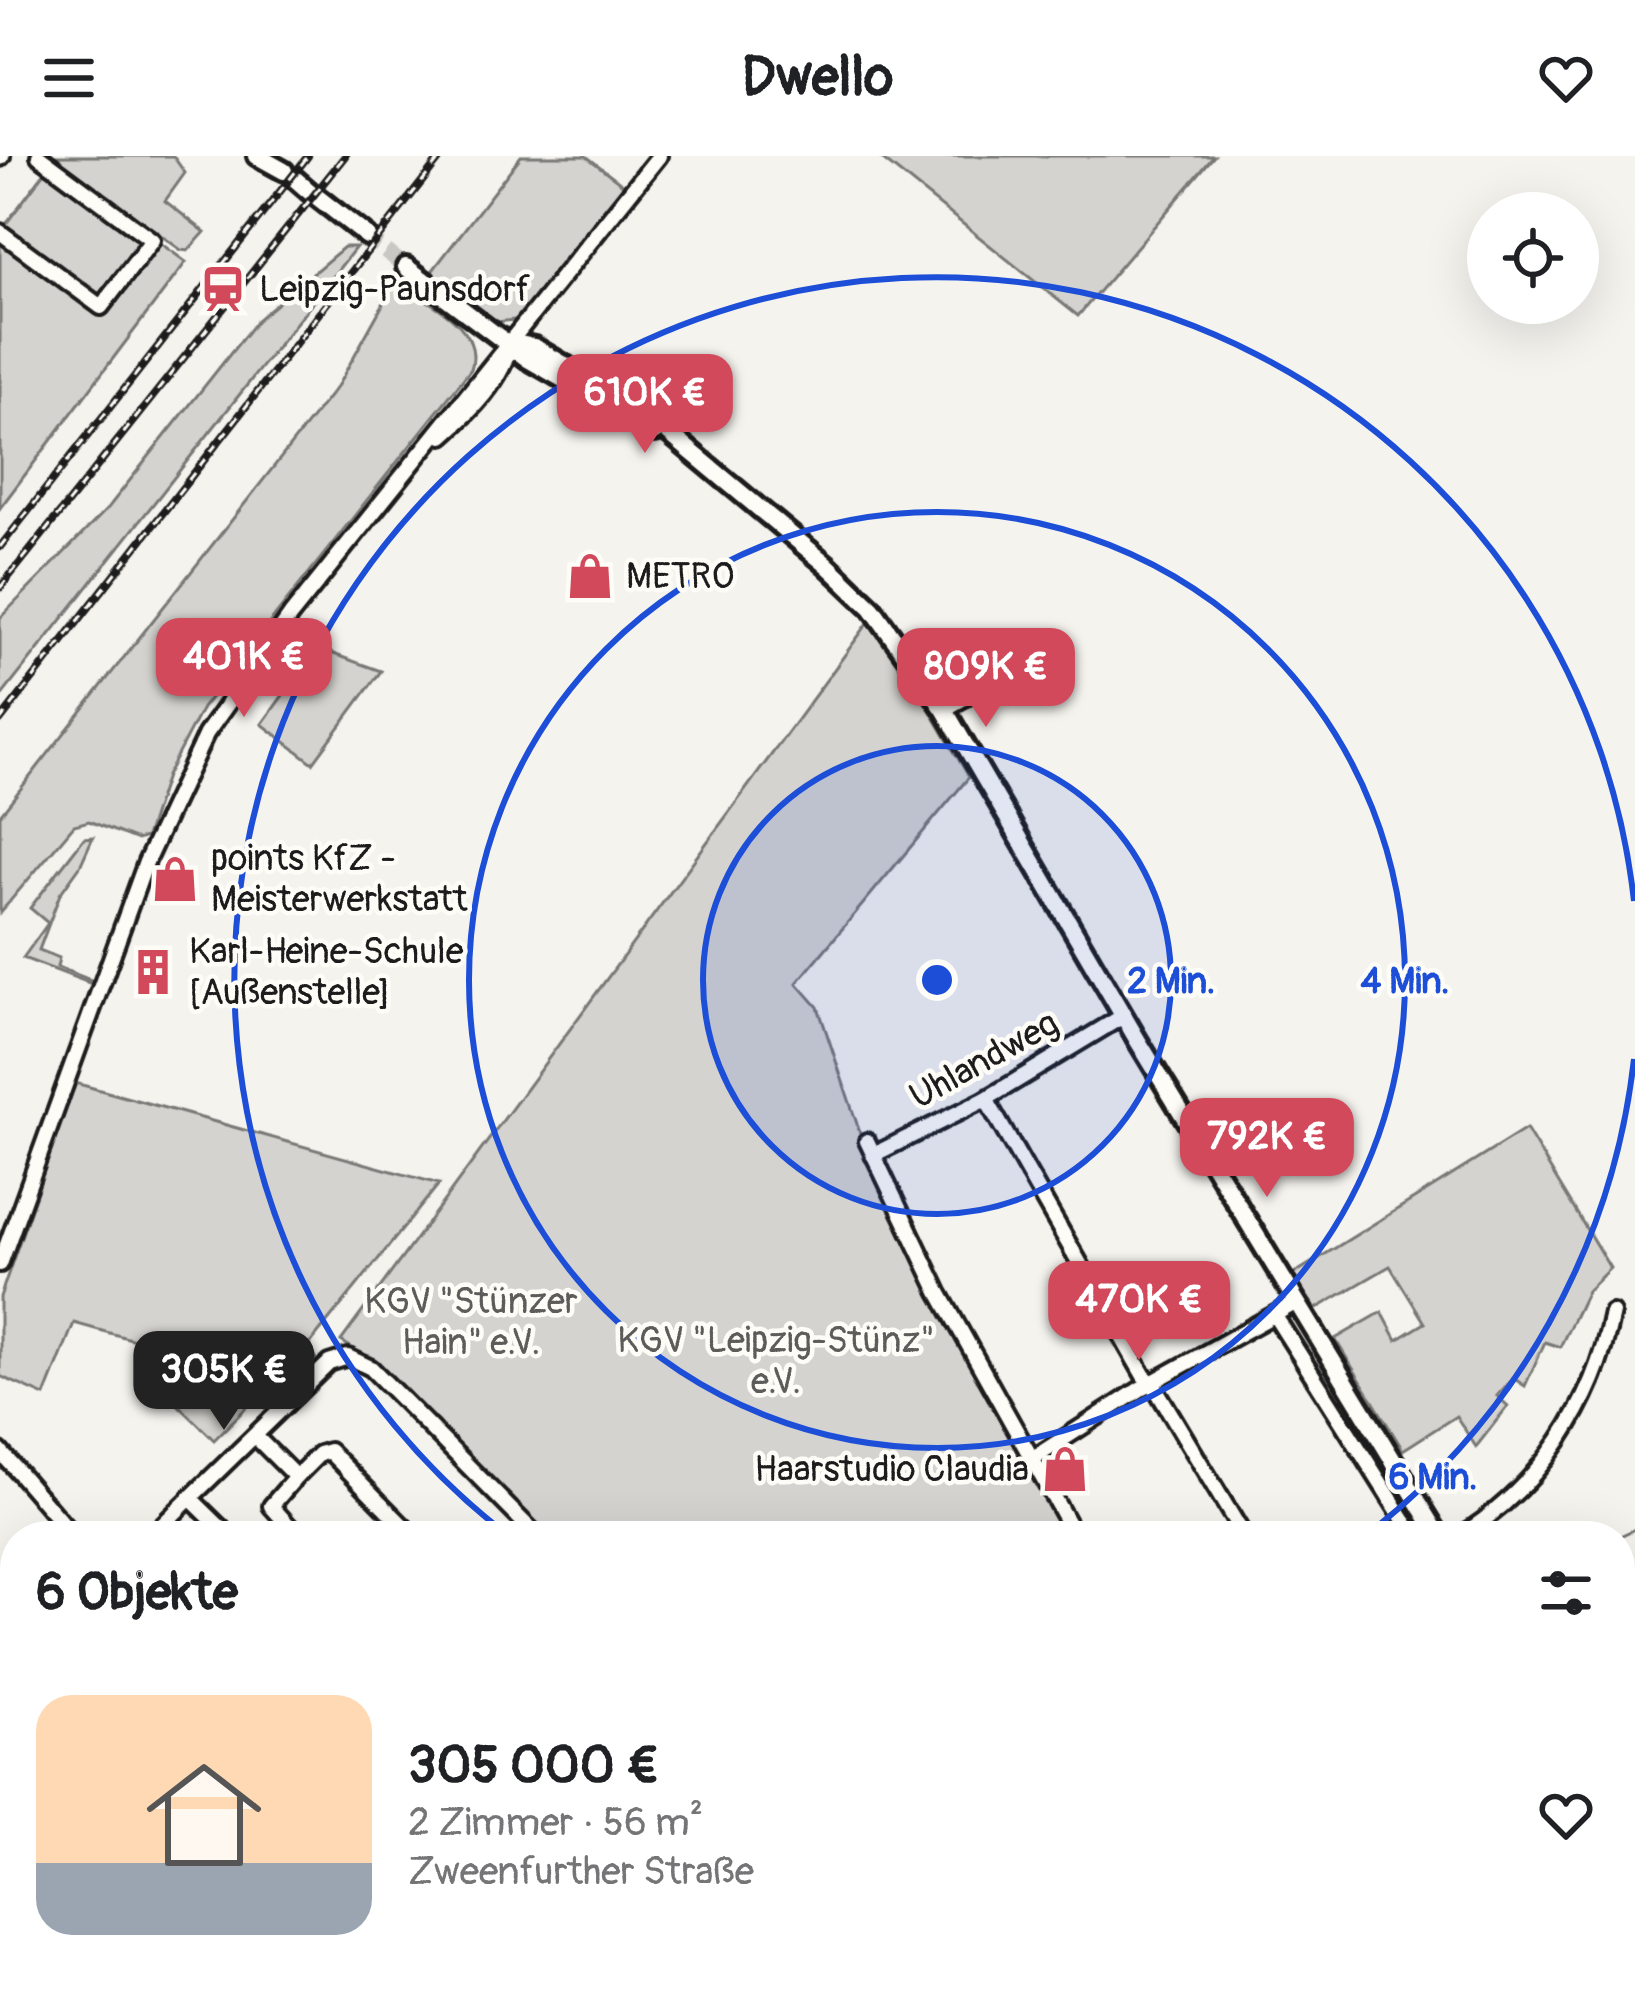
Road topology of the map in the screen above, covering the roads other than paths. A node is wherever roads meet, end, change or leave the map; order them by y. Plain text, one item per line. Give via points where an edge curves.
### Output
1 (39, 156) edge
2 (659, 156) edge
3 (274, 165) edge
4 (0, 232) edge
5 (367, 236) tunnel mouth
6 (406, 266) tunnel mouth
7 (510, 342) junction
8 (1021, 668) dead end
9 (944, 709) junction
10 (1124, 1016) junction
11 (986, 1100) junction
12 (1, 1256) edge
13 (1298, 1301) junction
14 (1612, 1313) dead end
15 (1275, 1316) junction
16 (1154, 1384) junction
17 (256, 1437) junction
18 (0, 1451) edge
19 (1032, 1459) junction
20 (296, 1477) junction
21 (190, 1498) junction
22 (60, 1521) edge
23 (166, 1521) edge
24 (214, 1521) edge
25 (284, 1521) edge
26 (399, 1521) edge
27 (522, 1521) edge
28 (1067, 1521) edge
29 (1235, 1521) edge
30 (1405, 1521) edge
31 (1430, 1521) edge
32 (1479, 1521) edge

1 - 4 street via 152,240 100,307
2 - 7 street
3 - 5 main road
6 - 7 main road
7 - 9 main road via 693,453 860,593
7 - 12 street via 505,365 255,662 195,754 146,862
8 - 9 street
9 - 10 main road
10 - 11 street, Uhlandweg
10 - 13 main road
11 - 16 street
11 - 19 street, Uhlandweg via 870,1148
13 - 15 street
13 - 31 main road
14 - 32 street via 1600,1362 1564,1434 1524,1485
15 - 16 street
15 - 30 street
16 - 19 street
16 - 29 street
17 - 20 street
17 - 21 street
17 - 27 street via 329,1363 348,1357 371,1368
18 - 22 street
19 - 28 street
20 - 25 street via 271,1506
20 - 26 street via 323,1451 334,1454
21 - 23 street
21 - 24 street

